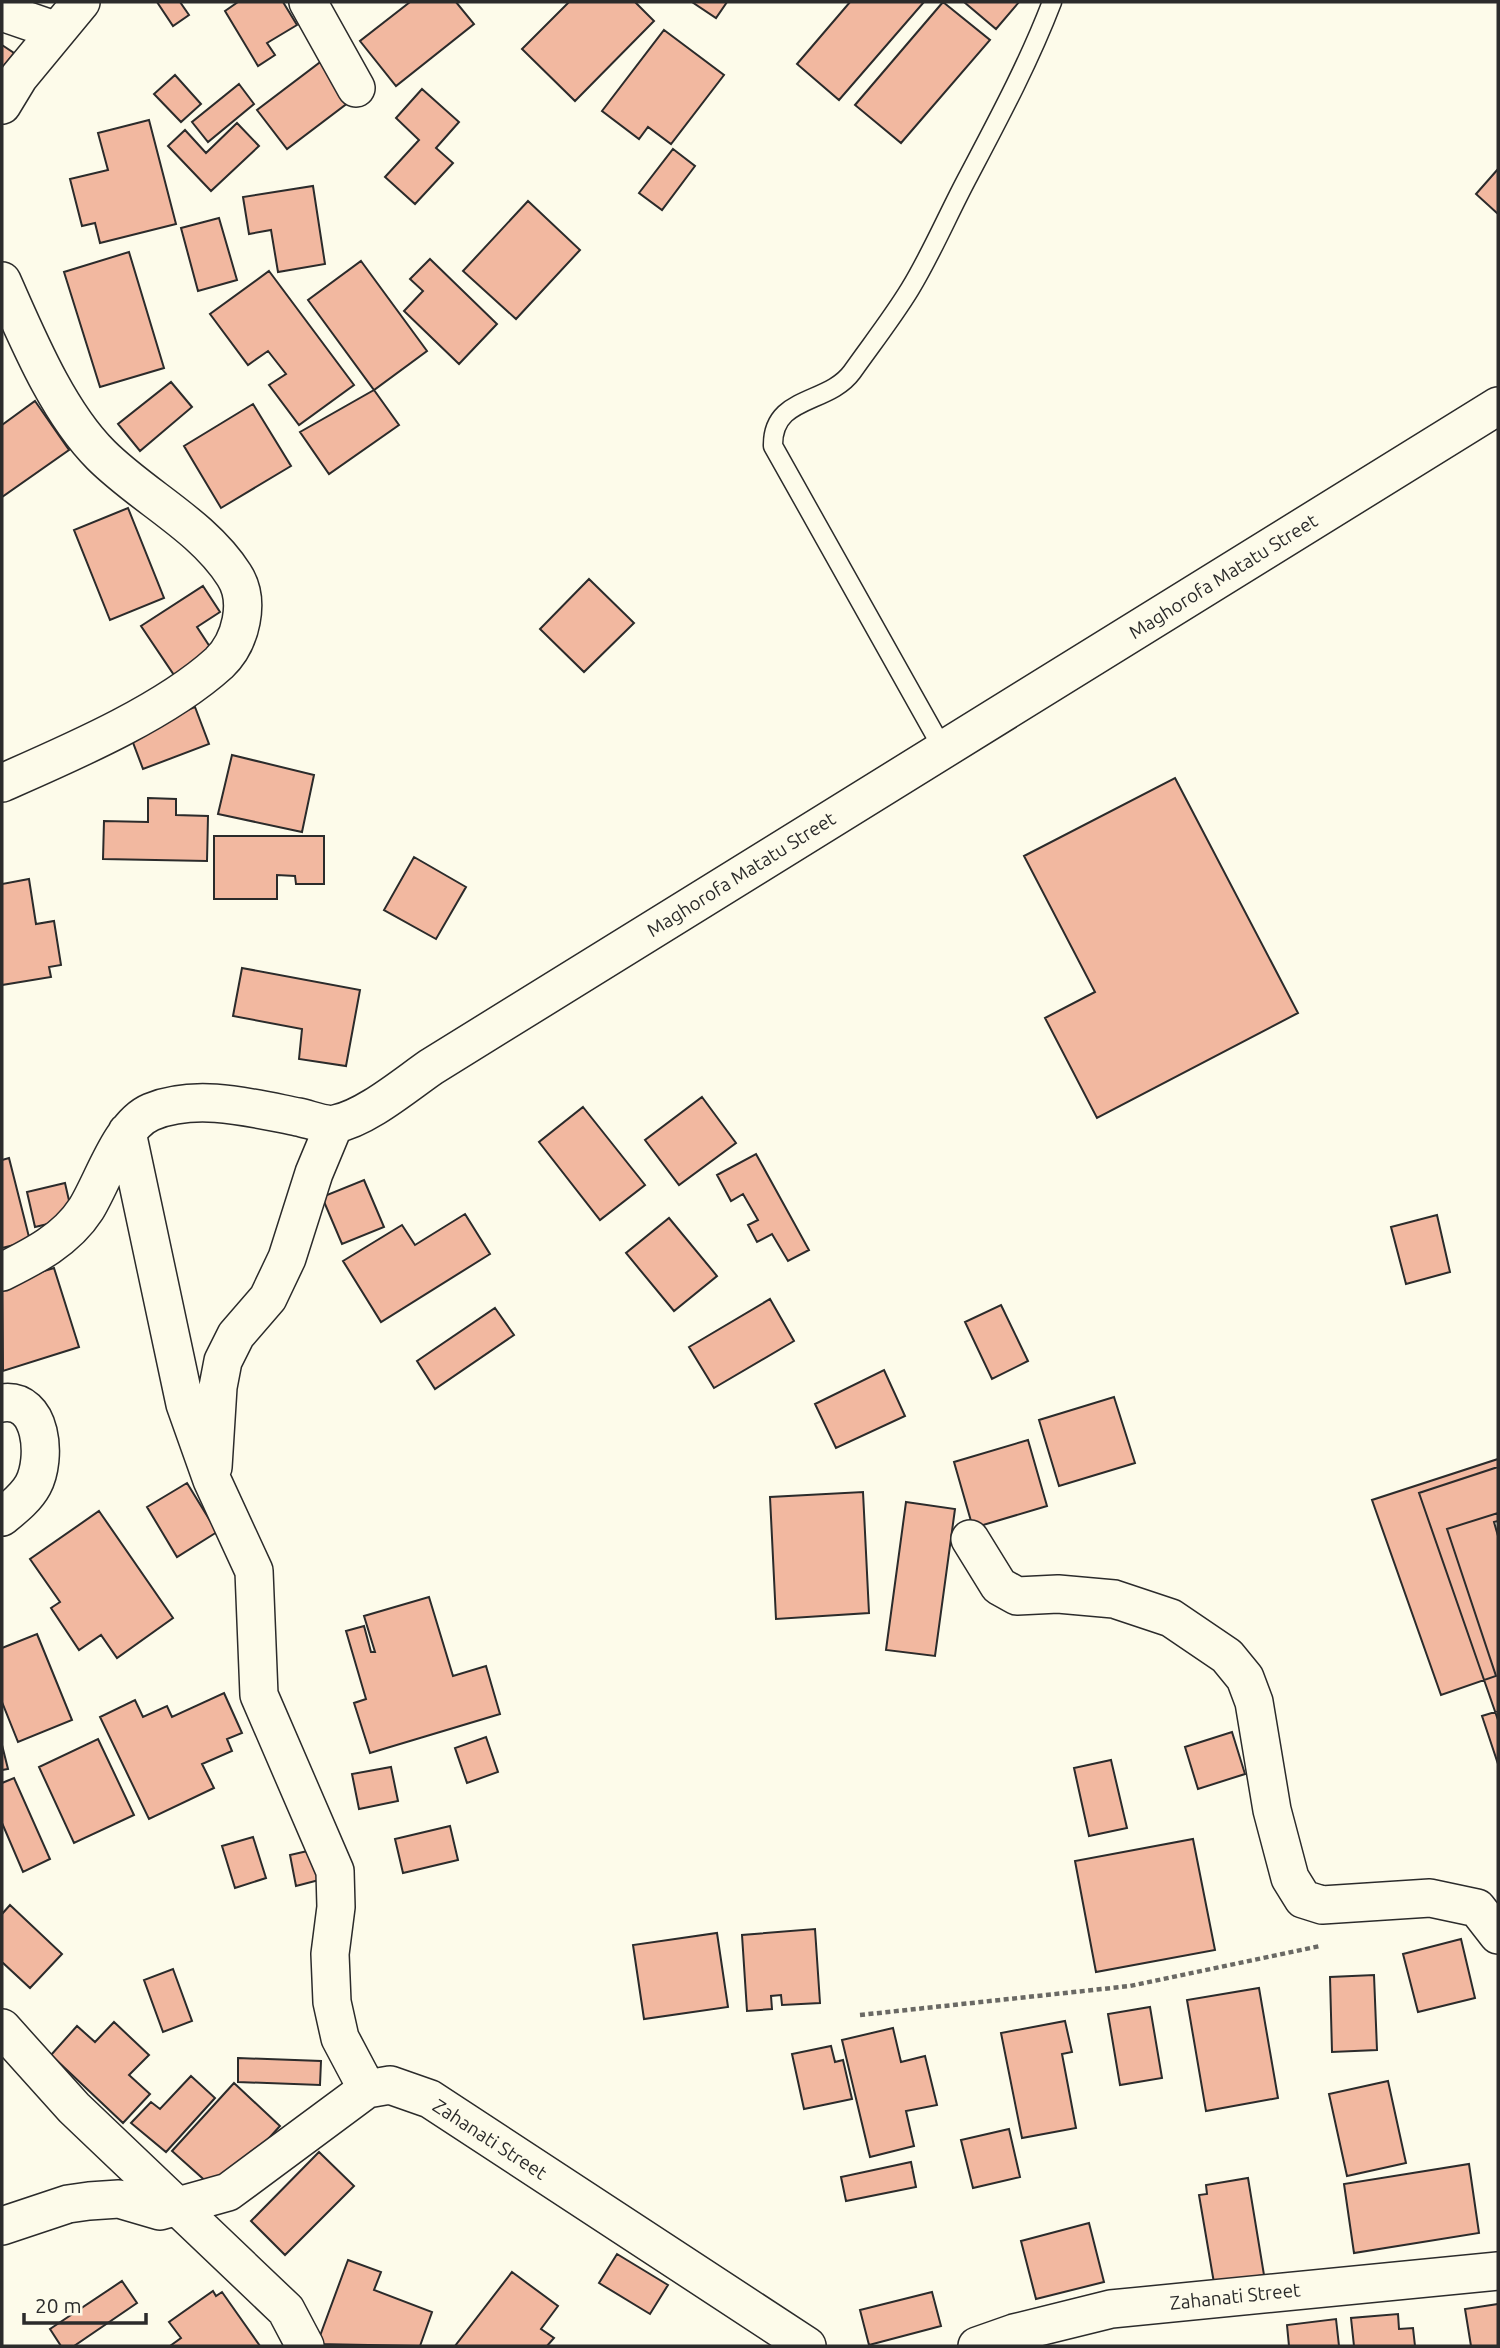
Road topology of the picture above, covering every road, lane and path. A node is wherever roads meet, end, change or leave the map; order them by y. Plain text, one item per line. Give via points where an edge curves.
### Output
1 (81, 2) edge
2 (308, 2) edge
3 (1052, 2) edge
4 (2, 12) edge
5 (57, 31) junction
6 (356, 88) dead end
7 (2, 105) edge
8 (2, 281) edge
9 (1498, 406) edge
10 (943, 749) junction
11 (2, 783) edge
12 (334, 1125) junction
13 (127, 1132) junction
14 (2, 1272) edge
15 (2, 1403) edge
16 (212, 1480) junction
17 (2, 1517) edge
18 (970, 1539) dead end
19 (1498, 1935) edge
20 (1332, 1944) dead end
21 (860, 2015) dead end
22 (2, 2028) edge
23 (367, 2089) junction
24 (179, 2207) junction
25 (2, 2226) edge
26 (1498, 2271) edge
27 (305, 2346) edge
28 (807, 2346) edge
29 (978, 2346) edge

1 - 5 street
2 - 6 street
3 - 10 lane via 1033,50 910,289 846,380 791,406 773,434 773,446
4 - 5 street
5 - 7 street
8 - 11 street via 74,422 101,455 210,545 236,578 244,608 236,637 220,661 178,692 62,756
9 - 10 street, Maghorofa Matatu Street
10 - 12 street, Maghorofa Matatu Street via 371,1108
12 - 13 street via 222,1104 181,1104 149,1113
12 - 16 street via 288,1258 268,1298 236,1335 223,1361
13 - 14 street via 85,1210 61,1238
13 - 16 street via 179,1382
15 - 17 street via 22,1407 34,1420 42,1444 33,1486
16 - 23 street via 254,1571 259,1695 335,1871 331,2002 340,2038
18 - 19 street via 999,1586 1017,1596 1114,1599 1171,1618 1227,1656 1245,1678 1254,1702 1272,1810 1290,1878 1303,1899 1322,1905 1430,1898 1478,1908
20 - 21 path via 1130,1986
22 - 24 street via 74,2108
23 - 24 street via 228,2192
23 - 28 street, Zahanati Street via 390,2084 430,2099
24 - 25 street via 160,2211 119,2199 89,2201
24 - 27 street via 286,2310
26 - 29 street, Zahanati Street via 1111,2309

